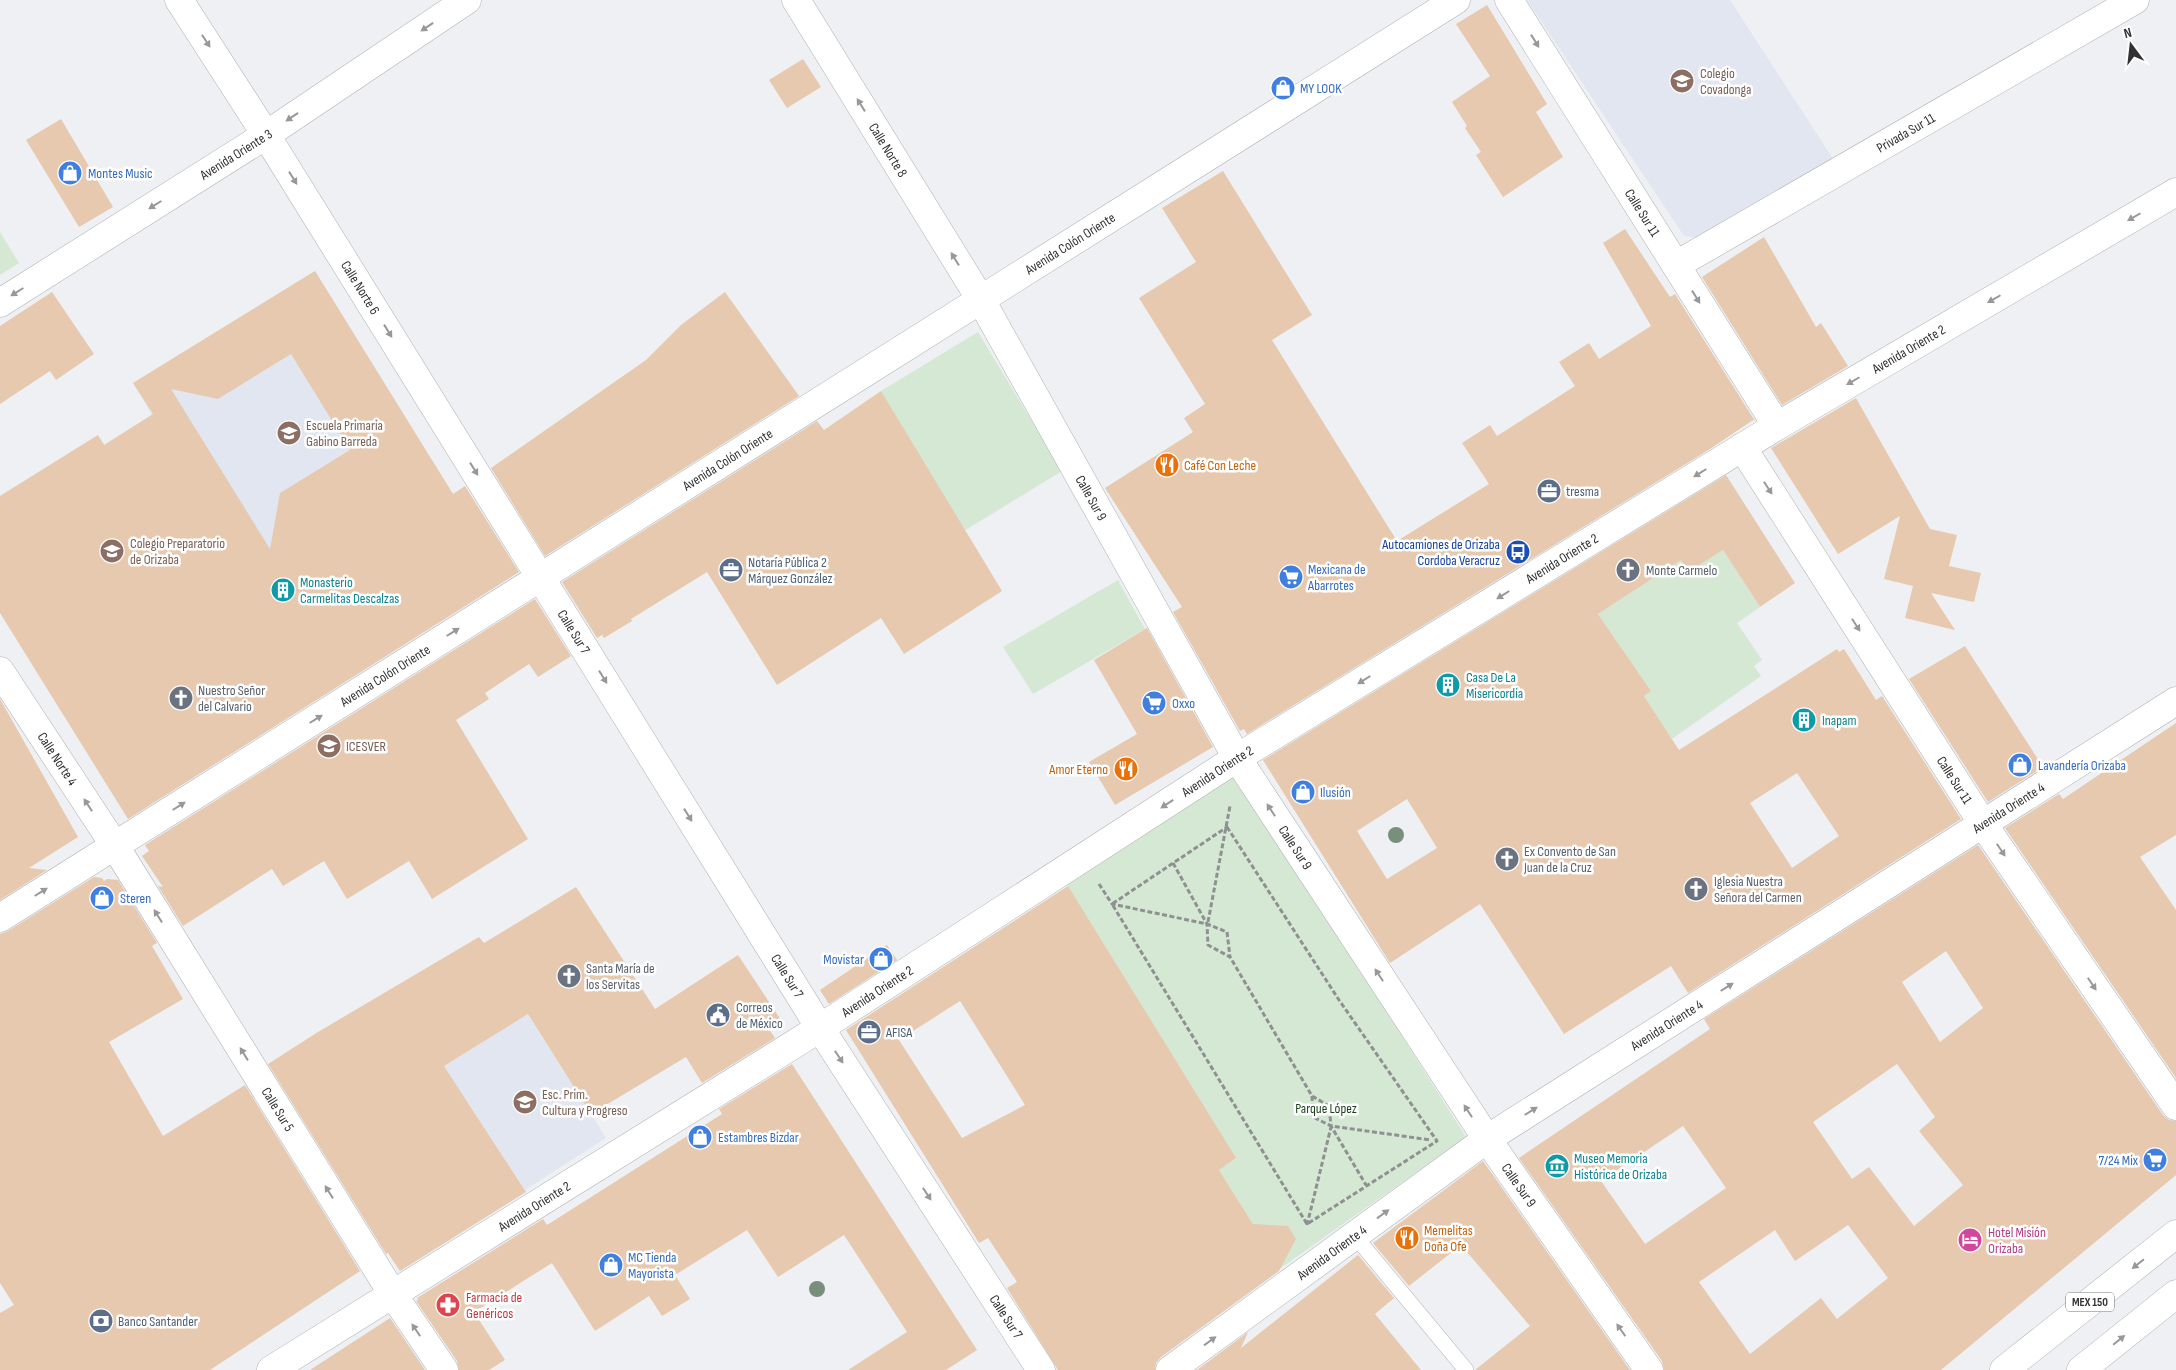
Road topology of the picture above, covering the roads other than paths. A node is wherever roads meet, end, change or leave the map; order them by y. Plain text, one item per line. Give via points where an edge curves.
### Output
1 (180, 0) edge
2 (467, 0) edge
3 (796, 0) edge
4 (1456, 0) edge
5 (1509, 0) edge
6 (2135, 0) edge
7 (266, 134) junction
8 (2176, 192) edge
9 (1676, 265) junction
10 (981, 300) junction
11 (0, 302) edge
12 (1777, 426) junction
13 (1742, 447) junction
14 (540, 576) junction
15 (0, 670) edge
16 (2176, 701) edge
17 (1237, 758) junction
18 (1983, 824) junction
19 (115, 846) junction
20 (0, 918) edge
21 (820, 1028) junction
22 (2176, 1106) edge
23 (1487, 1139) junction
24 (2176, 1234) edge
25 (1354, 1235) junction
26 (392, 1293) junction
27 (2176, 1294) edge
28 (271, 1370) edge
29 (444, 1370) edge
30 (1041, 1370) edge
31 (1170, 1370) edge
32 (1466, 1370) edge
33 (1649, 1370) edge
34 (2004, 1370) edge
35 (2081, 1370) edge

1 -> 7 street, Calle Norte 6
2 -> 7 street, Avenida Oriente 3
10 -> 3 street, Calle Norte 8
4 - 10 street, Avenida Colón Oriente
5 -> 9 street, Calle Sur 11
6 - 9 street, Privada Sur 11
7 -> 11 street, Avenida Oriente 3
7 -> 14 street, Calle Norte 6
8 -> 12 street, Avenida Oriente 2
9 -> 12 street, Calle Sur 11
10 - 14 street, Avenida Colón Oriente
10 - 17 street, Calle Sur 9
12 - 13 street, Avenida Oriente 2
13 -> 17 street, Avenida Oriente 2
13 -> 18 street, Calle Sur 11
19 -> 14 street, Avenida Colón Oriente
14 -> 21 street, Calle Sur 7
19 -> 15 street, Calle Norte 4
16 - 18 street, Avenida Oriente 4
17 -> 21 street, Avenida Oriente 2
23 -> 17 street, Calle Sur 9
18 -> 22 street, Calle Sur 11
23 -> 18 street, Avenida Oriente 4
20 -> 19 street, Avenida Colón Oriente
26 -> 19 street, Calle Sur 5
21 - 26 street, Avenida Oriente 2
21 -> 30 street, Calle Sur 7
25 -> 23 street, Avenida Oriente 4
33 -> 23 street, Calle Sur 9
24 -> 34 street, MEX 150
31 -> 25 street, Avenida Oriente 4
25 - 32 lane
26 - 28 street, Avenida Oriente 2
29 -> 26 street, Calle Sur 5
35 -> 27 street

